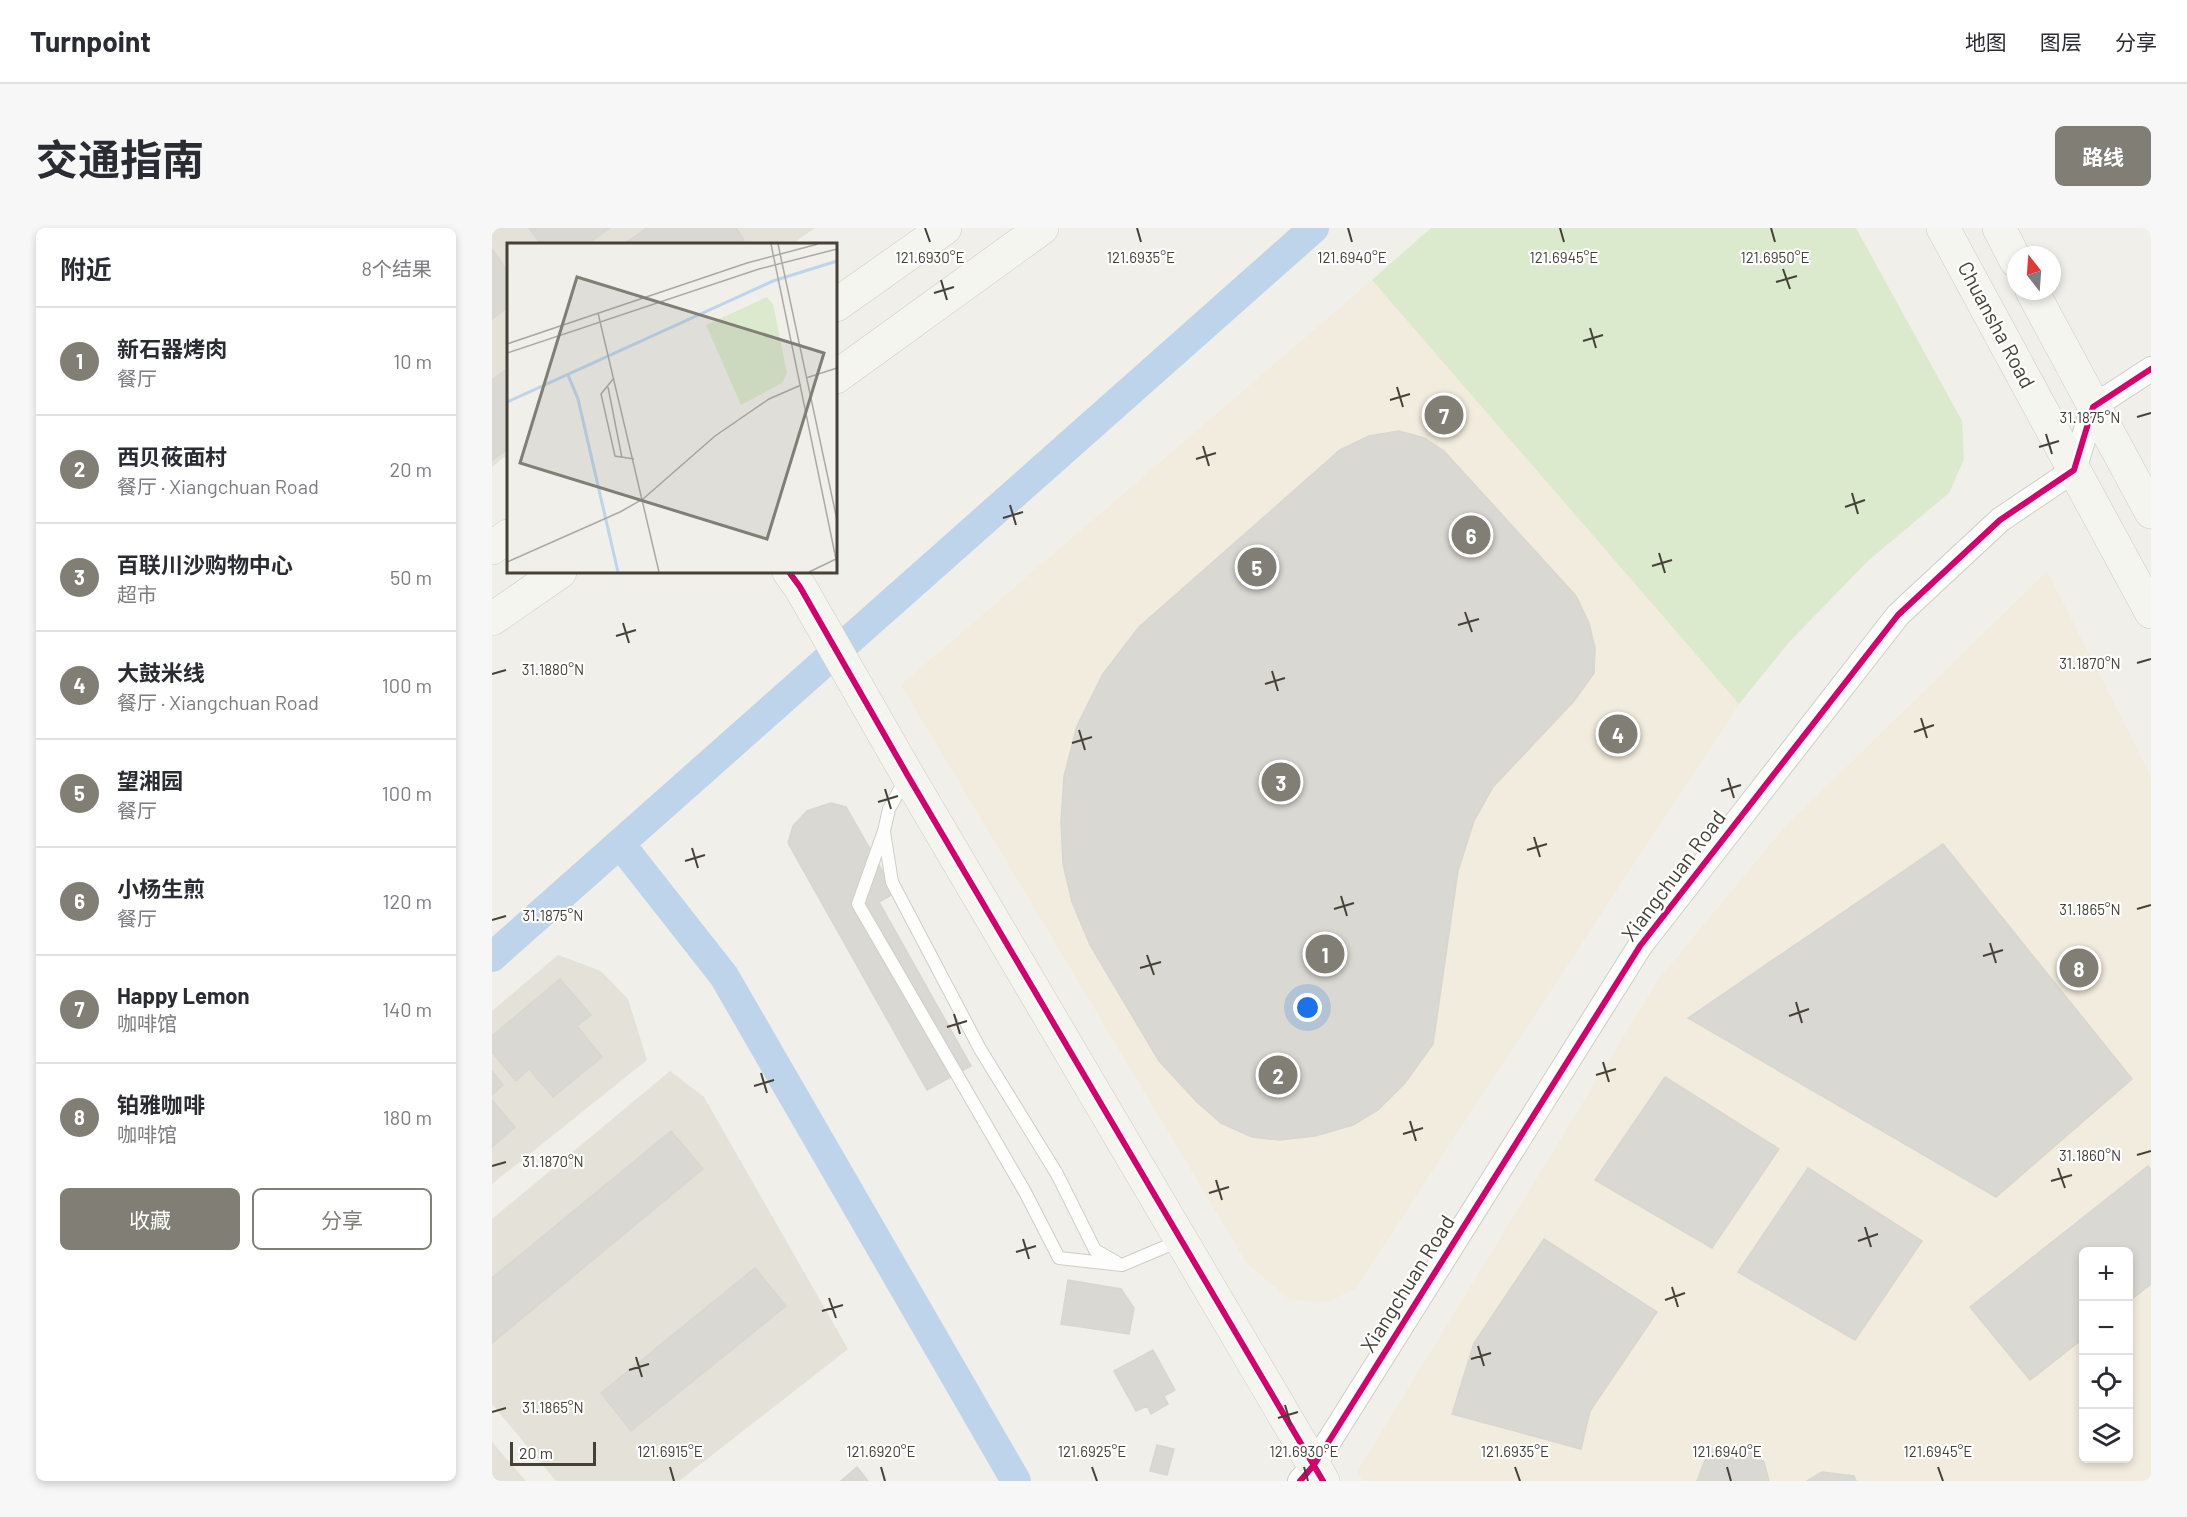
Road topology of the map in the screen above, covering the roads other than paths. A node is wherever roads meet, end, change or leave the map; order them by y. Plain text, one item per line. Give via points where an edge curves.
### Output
1 (945, 228) edge
2 (1042, 228) edge
3 (1943, 228) edge
4 (1998, 228) edge
5 (2008, 246) edge
6 (2037, 300) edge
7 (837, 304) edge
8 (2151, 369) edge
9 (837, 376) edge
10 (2093, 407) junction
11 (2074, 470) junction
12 (2151, 512) edge
13 (507, 537) edge
14 (492, 548) edge
15 (559, 573) edge
16 (794, 579) edge
17 (2151, 612) edge
18 (492, 619) edge
19 (908, 776) junction
20 (884, 831) junction
21 (1182, 1239) junction
22 (1122, 1265) junction
23 (1313, 1476) edge

1 - 7 main road
2 - 9 main road
3 - 11 main road, Chuansha Road
4 - 5 main road
6 - 10 main road
8 - 10 street
10 - 11 street
10 - 12 main road
11 - 17 main road, Chuansha Road
11 - 23 street, Xiangchuan Road via 2000,520 1898,615 1640,946
13 - 14 main road
15 - 18 main road
16 - 19 main road
19 - 20 lane via 889,809
19 - 21 main road
20 - 22 lane via 892,882 980,1050 1057,1174 1095,1250
20 - 22 lane via 858,904 1025,1192 1059,1258
21 - 22 lane
21 - 23 main road

